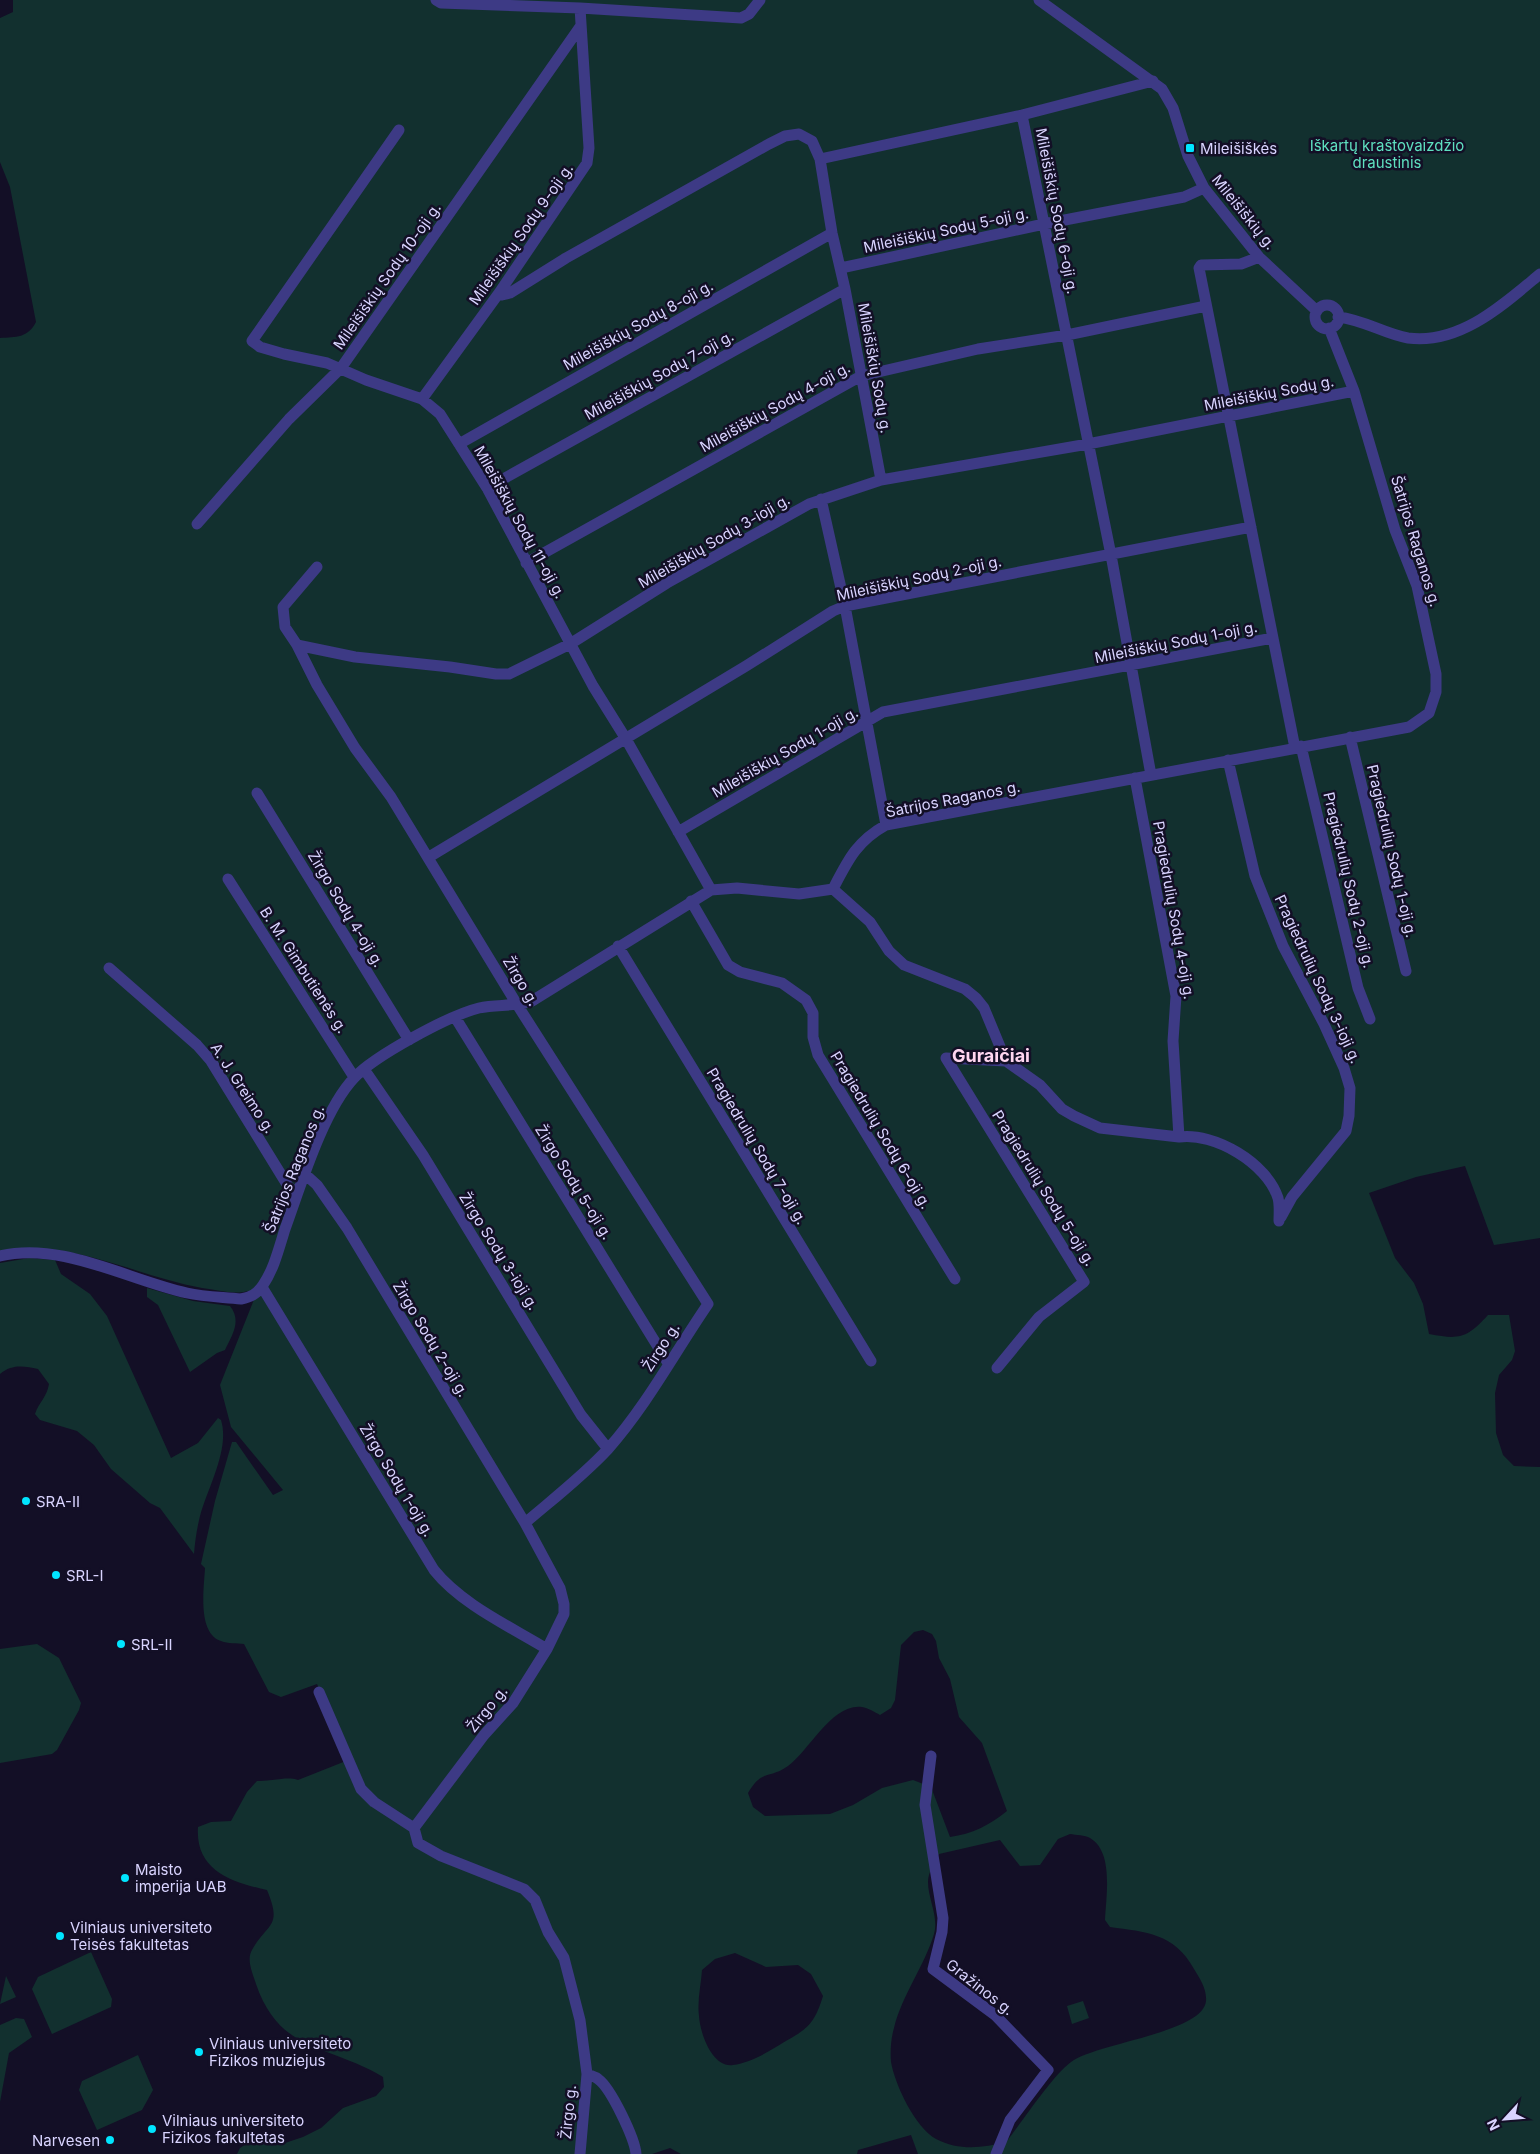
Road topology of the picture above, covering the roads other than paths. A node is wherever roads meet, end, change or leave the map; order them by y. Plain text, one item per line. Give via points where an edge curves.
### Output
1 (436, 0) edge
2 (760, 0) edge
3 (1039, 0) edge
4 (580, 8) junction
5 (580, 27) junction
6 (1153, 81) junction
7 (1022, 115) junction
8 (399, 130) dead end
9 (820, 159) junction
10 (1204, 188) junction
11 (1044, 224) junction
12 (832, 233) junction
13 (1259, 257) junction
14 (841, 268) junction
15 (1540, 274) edge
16 (846, 289) junction
17 (498, 294) junction
18 (1206, 306) junction
19 (1317, 311) junction
20 (1338, 317) junction
21 (1329, 328) junction
22 (1067, 335) junction
23 (341, 368) junction
24 (861, 376) junction
25 (1354, 391) junction
26 (422, 398) junction
27 (1230, 416) junction
28 (459, 444) junction
29 (1088, 444) junction
30 (881, 480) junction
31 (487, 488) junction
32 (821, 499) junction
33 (197, 524) dead end
34 (1251, 527) junction
35 (1111, 555) junction
36 (526, 562) junction
37 (317, 567) dead end
38 (845, 606) junction
39 (1273, 638) junction
40 (570, 644) junction
41 (297, 645) junction
42 (1132, 666) junction
43 (868, 721) junction
44 (1350, 737) junction
45 (626, 739) junction
46 (1298, 747) junction
47 (1228, 760) junction
48 (1151, 775) junction
49 (1136, 778) junction
50 (258, 793) dead end
51 (886, 825) junction
52 (678, 832) junction
53 (429, 857) junction
54 (228, 879) dead end
55 (834, 889) junction
56 (711, 890) junction
57 (690, 901) junction
58 (618, 946) junction
59 (109, 968) dead end
60 (1406, 971) dead end
61 (518, 1006) junction
62 (455, 1017) junction
63 (1370, 1019) dead end
64 (409, 1040) junction
65 (1006, 1061) junction
66 (359, 1073) junction
67 (1179, 1137) junction
68 (306, 1175) junction
69 (298, 1194) junction
70 (0, 1256) edge
71 (955, 1279) dead end
72 (262, 1287) junction
73 (871, 1361) dead end
74 (668, 1363) junction
75 (997, 1368) dead end
76 (608, 1449) junction
77 (525, 1523) junction
78 (547, 1649) junction
79 (319, 1692) dead end
80 (930, 1756) dead end
81 (414, 1828) junction
82 (587, 2074) junction
83 (580, 2154) edge
84 (636, 2154) edge
85 (996, 2154) edge

1 - 4 street via 441,3
2 - 4 street via 749,14 740,18
3 - 6 street, Mileišiškių g.
4 - 5 street, Mileišiškių Sodų 9-oji g.
5 - 17 street, Mileišiškių Sodų 9-oji g. via 589,148 587,163
5 - 23 street, Mileišiškių Sodų 10-oji g.
6 - 7 street, Mileišiškių Sodų 6-oji g.
6 - 10 street, Mileišiškių g. via 1170,102 1188,156
7 - 9 street
7 - 11 street, Mileišiškių Sodų 6-oji g.
8 - 23 street, Mileišiškių Sodų 11-oji g. via 252,342 260,347
9 - 12 street, Mileišiškių Sodų g.
9 - 17 street, Mileišiškių Sodų g. via 812,141 806,136 785,136 566,258 510,293
10 - 11 street, Mileišiškių Sodų 5-oji g. via 1184,197
10 - 13 street, Mileišiškių g.
11 - 14 street, Mileišiškių Sodų 5-oji g.
11 - 22 street, Mileišiškių Sodų 6-oji g.
12 - 14 street, Mileišiškių Sodų g.
12 - 28 street, Mileišiškių Sodų 8-oji g.
13 - 18 street, Mileišiškių Sodų 1-oji g. via 1241,264 1201,265
13 - 19 street, Mileišiškių g.
14 - 16 street, Mileišiškių Sodų g.
15 - 20 street via 1488,315 1471,325 1435,337 1409,338 1357,319
16 - 24 street, Mileišiškių Sodų g.
16 - 31 street, Mileišiškių Sodų 7-oji g.
17 - 26 street, Mileišiškių Sodų 9-oji g.
18 - 22 street, Mileišiškių Sodų 4-oji g.
18 - 27 street, Mileišiškių Sodų 1-oji g.
19 - 20 street via 1323,306 1330,306
19 - 21 street via 1316,322
20 - 21 street via 1336,324
21 - 25 street, Šatrijos Raganos g.
22 - 24 street, Mileišiškių Sodų 4-oji g. via 978,349
22 - 29 street, Mileišiškių Sodų 6-oji g.
23 - 26 street, Mileišiškių Sodų 11-oji g. via 366,380
23 - 33 street, Mileišiškių Sodų 10-oji g. via 289,419
24 - 30 street, Mileišiškių Sodų g.
24 - 36 street, Mileišiškių Sodų 4-oji g.
25 - 27 street, Mileišiškių Sodų g.
25 - 44 street, Šatrijos Raganos g. via 1395,530 1417,586 1436,674 1436,692 1429,713 1409,727
26 - 28 street, Mileišiškių Sodų 11-oji g. via 440,414
27 - 29 street, Mileišiškių Sodų g.
27 - 34 street, Mileišiškių Sodų 1-oji g.
28 - 31 street, Mileišiškių Sodų 11-oji g.
29 - 30 street, Mileišiškių Sodų g.
29 - 35 street, Mileišiškių Sodų 6-oji g.
30 - 32 street, Mileišiškių Sodų 3-ioji g.
31 - 36 street, Mileišiškių Sodų 11-oji g.
32 - 38 street
32 - 40 street, Mileišiškių Sodų 3-ioji g. via 667,583
34 - 35 street, Mileišiškių Sodų 2-oji g.
34 - 39 street, Mileišiškių Sodų 1-oji g.
35 - 38 street, Mileišiškių Sodų 2-oji g.
35 - 42 street, Mileišiškių Sodų 6-oji g.
36 - 40 street, Mileišiškių Sodų 11-oji g.
37 - 41 street, Žirgo g. via 283,607 285,627
38 - 43 street
38 - 45 street, Mileišiškių Sodų 2-oji g. via 815,621
39 - 42 street, Mileišiškių Sodų 1-oji g.
39 - 46 street, Pragiedrulių Sodų 2-oji g.
40 - 41 street via 520,670 496,674 355,657
40 - 45 street, Mileišiškių Sodų 11-oji g.
41 - 53 street, Žirgo g. via 354,748 391,797
42 - 43 street, Mileišiškių Sodų 1-oji g. via 883,712
42 - 48 street, Mileišiškių Sodų 6-oji g.
43 - 51 street
43 - 52 street, Mileišiškių Sodų 1-oji g.
44 - 46 street, Šatrijos Raganos g.
44 - 60 street, Pragiedrulių Sodų 1-oji g.
45 - 52 street, Mileišiškių Sodų 11-oji g.
45 - 53 street
46 - 47 street, Šatrijos Raganos g.
46 - 63 street, Pragiedrulių Sodų 2-oji g. via 1358,988
47 - 48 street, Šatrijos Raganos g.
47 - 67 street, Pragiedrulių Sodų 3-ioji g. via 1255,876 1283,946 1344,1068 1350,1088 1349,1116 1346,1131 1292,1197 1279,1221 1280,1206 1274,1189 1249,1160 1204,1138
48 - 49 street, Šatrijos Raganos g.
49 - 51 street, Šatrijos Raganos g.
49 - 67 street, Pragiedrulių Sodų 4-oji g. via 1176,996 1172,1041
50 - 64 street, Žirgo Sodų 4-oji g.
51 - 55 street, Šatrijos Raganos g. via 867,836 846,864
52 - 56 street, Mileišiškių Sodų 11-oji g.
53 - 61 street, Žirgo g.
54 - 66 street, B. M. Gimbutienės g.
55 - 56 street, Šatrijos Raganos g. via 799,894 737,888
55 - 65 street via 870,922 904,966 965,989 976,998 984,1008
56 - 57 street, Šatrijos Raganos g.
57 - 58 street, Šatrijos Raganos g.
57 - 71 street, Pragiedrulių Sodų 6-oji g. via 728,965 740,972 782,983 811,1007 812,1037 818,1055
58 - 61 street, Šatrijos Raganos g. via 532,1001
58 - 73 street, Pragiedrulių Sodų 7-oji g.
59 - 69 street, A. J. Greimo g. via 206,1056 288,1186
61 - 62 street, Šatrijos Raganos g. via 479,1008
61 - 74 street, Žirgo g. via 708,1304
62 - 64 street, Šatrijos Raganos g.
62 - 74 street, Žirgo Sodų 5-oji g.
64 - 66 street, Šatrijos Raganos g.
65 - 67 street via 1040,1085 1062,1109 1086,1122 1100,1128
65 - 75 street, Pragiedrulių Sodų 5-oji g. via 946,1058 1084,1282 1039,1317
66 - 68 street, Šatrijos Raganos g. via 331,1111
66 - 76 street, Žirgo Sodų 3-ioji g. via 422,1156 581,1415
68 - 69 street, Šatrijos Raganos g.
68 - 77 street, Žirgo Sodų 2-oji g. via 317,1185 347,1228
69 - 72 street, Šatrijos Raganos g.
70 - 72 street via 30,1252 57,1254 188,1293 216,1297 241,1299 256,1294
72 - 78 street, Žirgo Sodų 1-oji g. via 444,1583
74 - 76 street, Žirgo g.
76 - 77 street, Žirgo g.
77 - 78 street, Žirgo g. via 550,1567 564,1604 564,1614
78 - 81 street, Žirgo g. via 513,1704 484,1735
79 - 81 street, Žirgo g. via 361,1789 374,1802
80 - 85 street, Gražinos g. via 925,1805 943,1918 933,1969 995,2015 1048,2070 1010,2120
81 - 82 street, Žirgo g. via 418,1843 433,1852 524,1889 535,1900 566,1965 580,2020
82 - 83 street, Žirgo g.
82 - 84 street via 605,2085 625,2123

